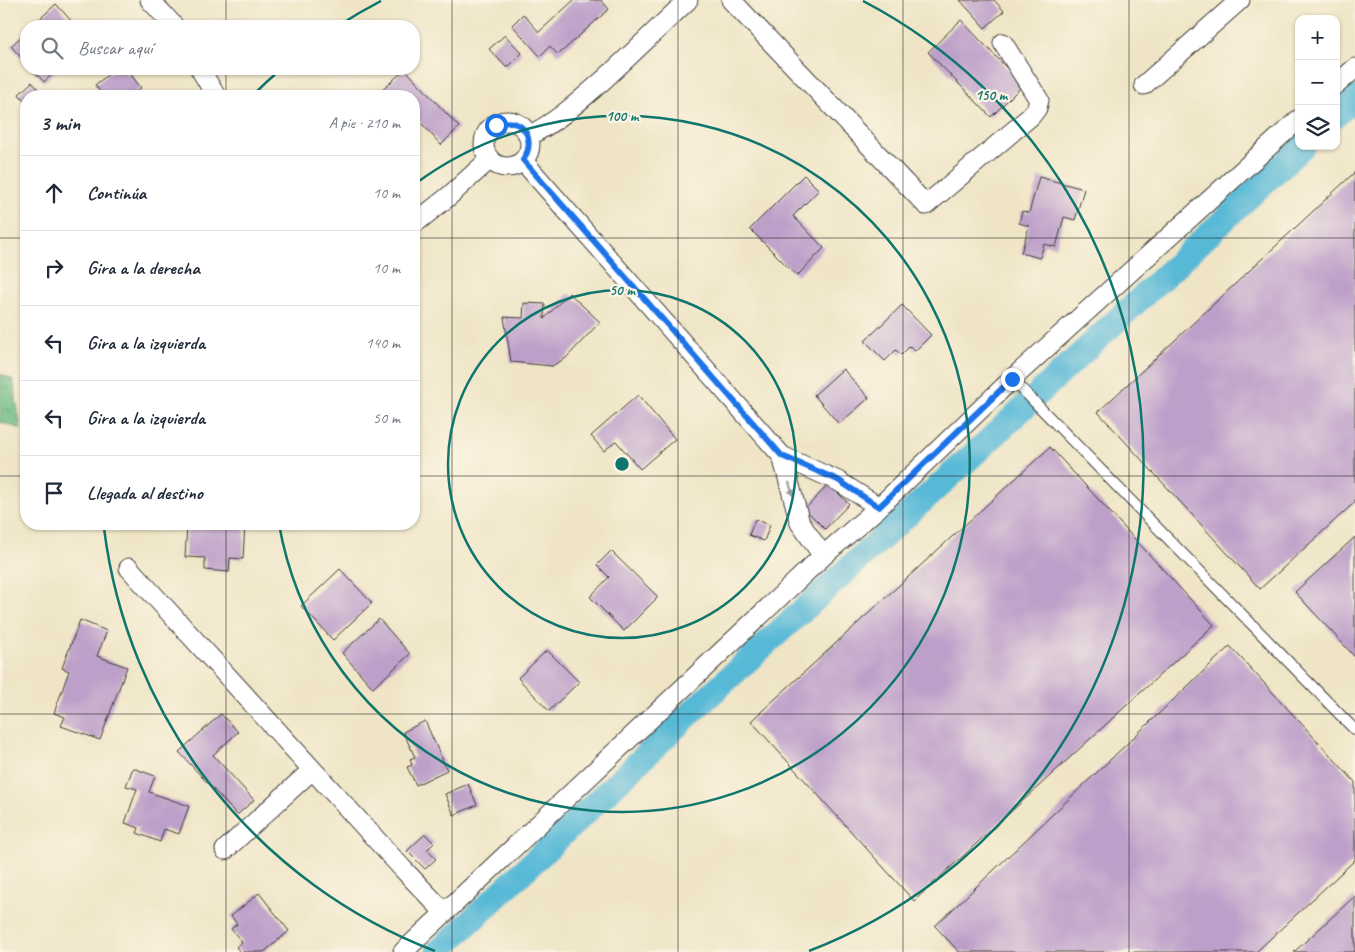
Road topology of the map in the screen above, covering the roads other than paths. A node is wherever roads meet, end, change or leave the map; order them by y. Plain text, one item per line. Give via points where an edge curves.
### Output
1 (150, 0) edge
2 (688, 0) edge
3 (731, 0) edge
4 (1240, 0) edge
5 (168, 20) edge
6 (1003, 43) dead end
7 (1355, 68) edge
8 (204, 75) edge
9 (1340, 81) edge
10 (1144, 85) dead end
11 (212, 90) edge
12 (1295, 123) edge
13 (528, 136) junction
14 (490, 159) junction
15 (523, 160) junction
16 (420, 219) edge
17 (1012, 379) junction
18 (782, 456) junction
19 (879, 507) junction
20 (823, 556) junction
21 (129, 568) dead end
22 (1355, 730) edge
23 (312, 770) junction
24 (225, 850) dead end
25 (445, 913) junction
26 (403, 952) edge

1 - 5 street
2 - 13 street via 570,109
3 - 6 street via 926,205 1037,108 1039,100
4 - 10 street
7 - 9 street
8 - 11 street
12 - 17 street
13 - 14 street via 517,124 506,122 491,128 485,138 485,149
13 - 15 street via 529,149
14 - 15 street via 506,167
14 - 16 street
15 - 18 street
17 - 19 street
17 - 22 lane
18 - 19 street via 838,480
18 -> 20 street via 800,523
19 - 20 street
20 - 25 street
21 - 23 street
23 - 24 street
23 - 25 street
25 - 26 street

